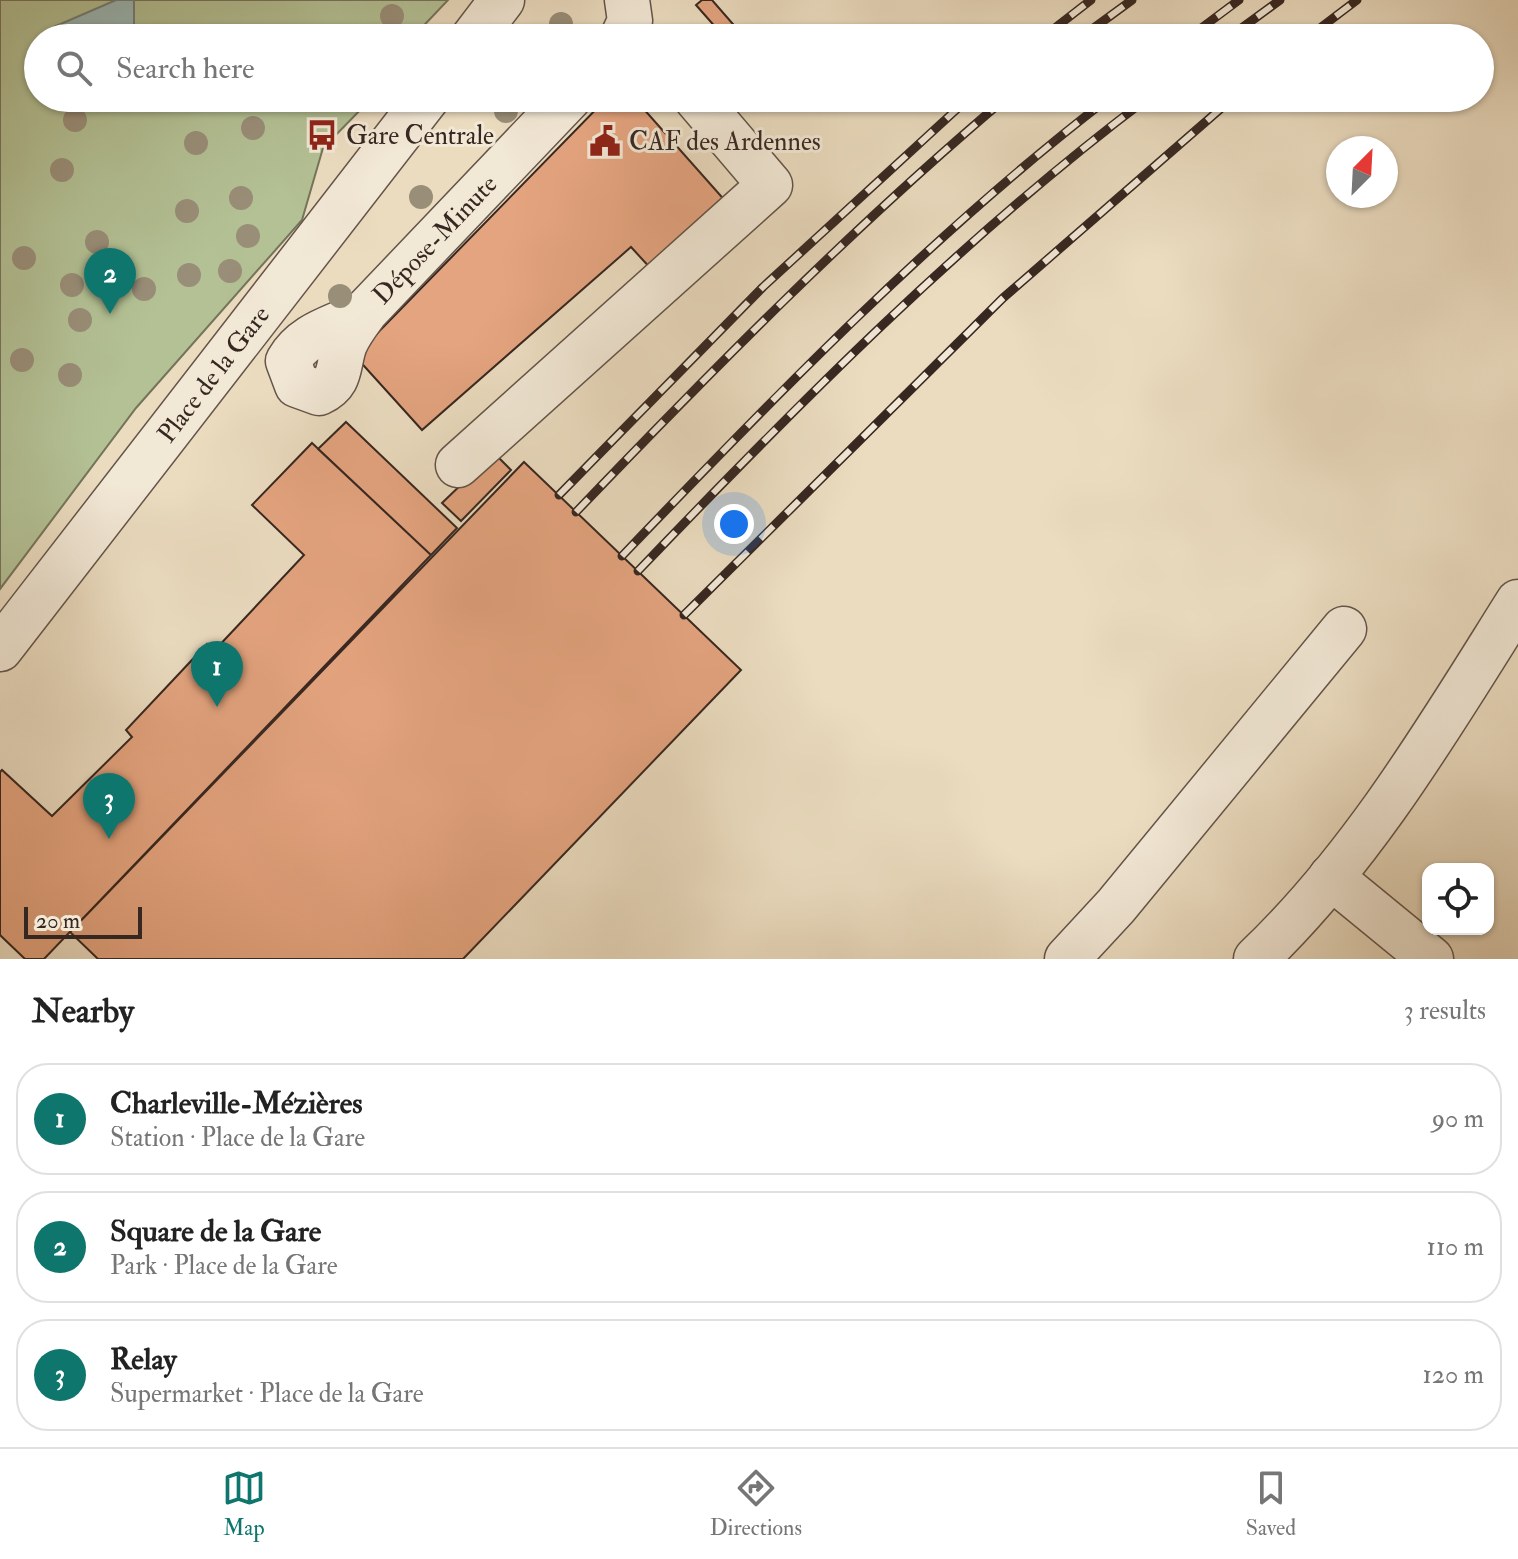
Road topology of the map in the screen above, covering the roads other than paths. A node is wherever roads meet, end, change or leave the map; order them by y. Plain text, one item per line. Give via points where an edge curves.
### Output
1 (502, 0) edge
2 (484, 24) edge
3 (416, 112) edge
4 (556, 112) edge
5 (708, 112) edge
6 (366, 311) dead end
7 (458, 465) dead end
8 (1518, 602) edge
9 (1344, 629) dead end
10 (0, 649) edge
11 (1331, 877) junction
12 (1067, 959) edge
13 (1256, 959) edge
14 (1431, 959) edge

1 - 2 street
3 - 10 street, Place de la Gare
4 - 6 street, Dépose-Minute
5 - 7 street via 770,185
8 - 11 street via 1452,707
9 - 12 street
11 - 13 street
11 - 14 street

